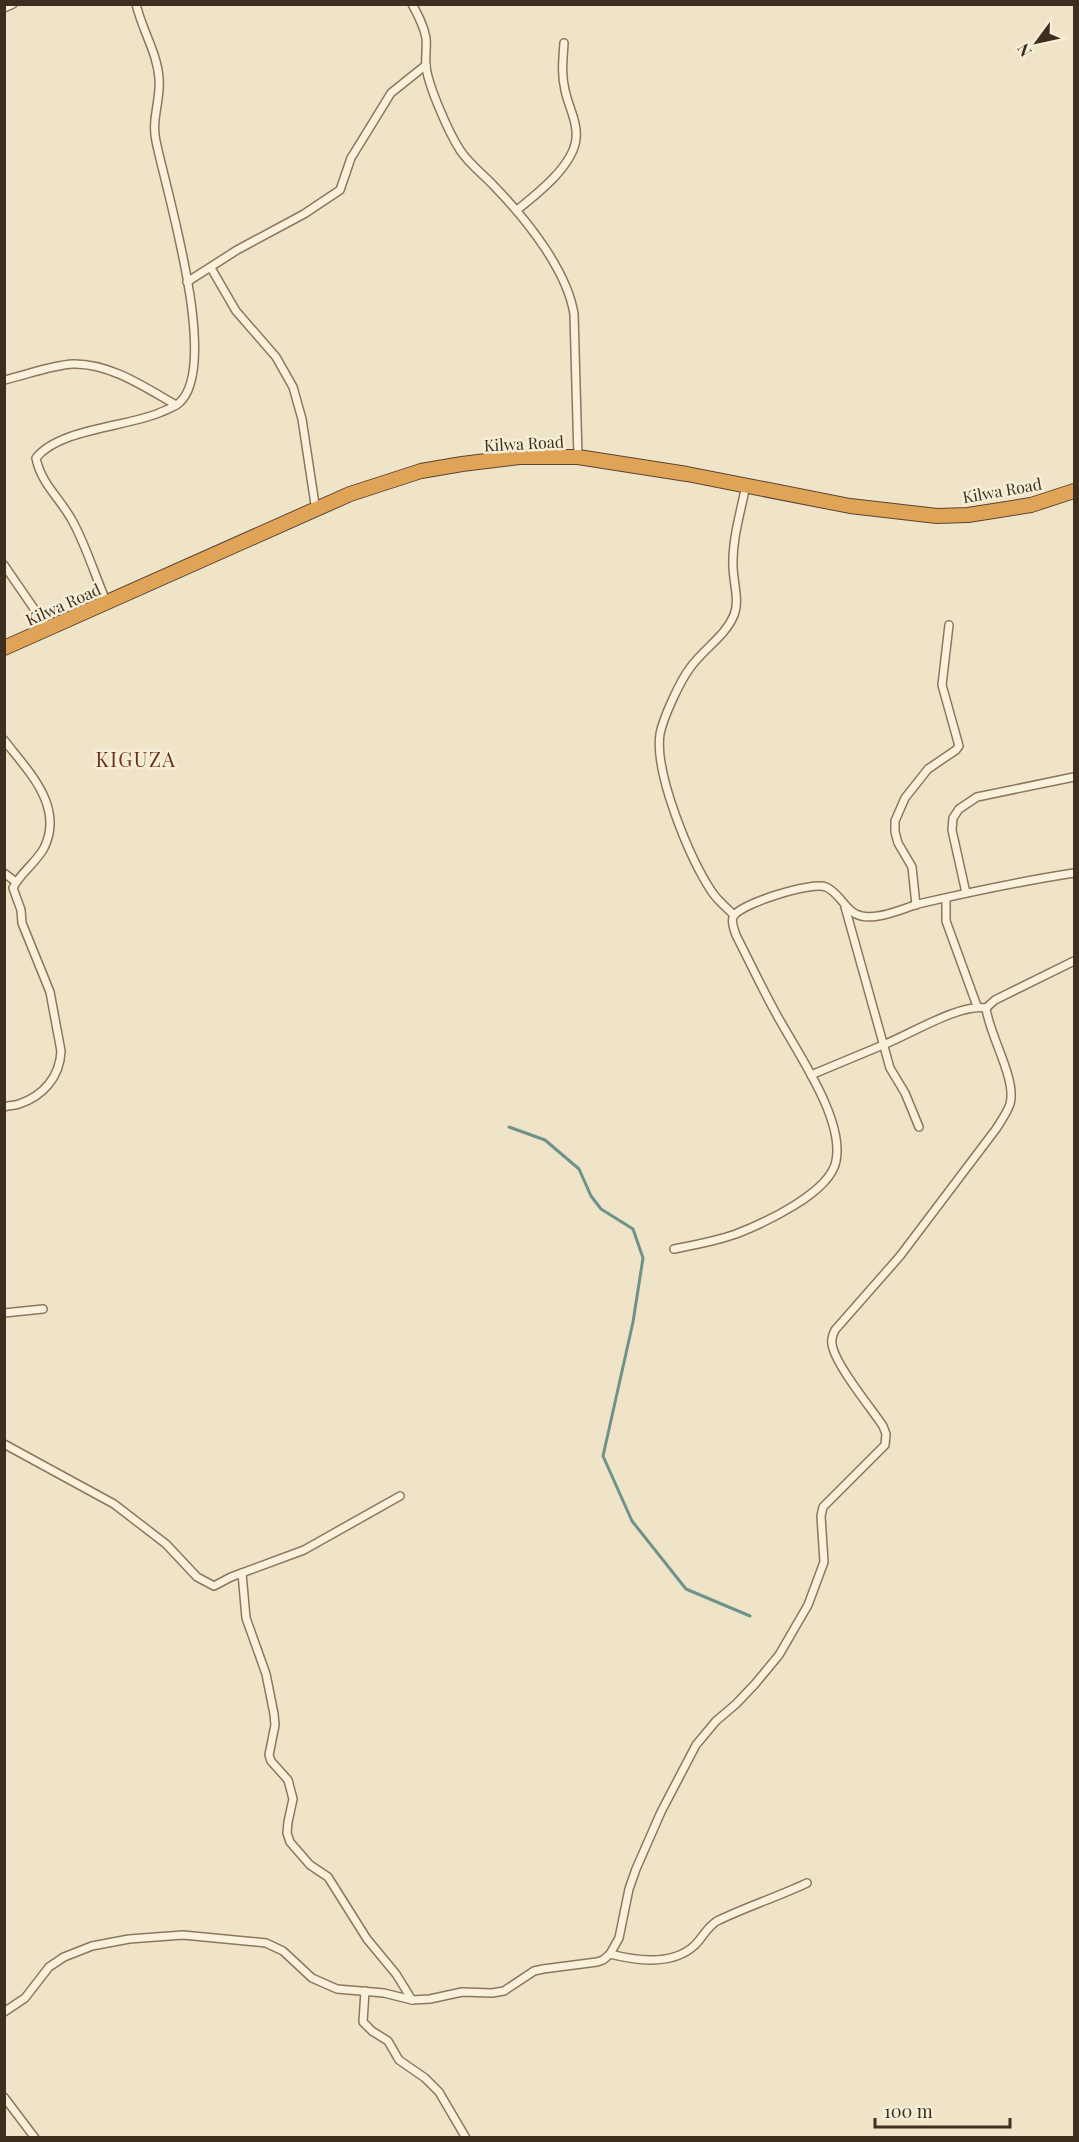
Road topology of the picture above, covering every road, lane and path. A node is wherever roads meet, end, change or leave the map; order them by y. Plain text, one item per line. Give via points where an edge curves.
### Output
1 (12, 4) edge
2 (136, 4) edge
3 (412, 4) edge
4 (4, 8) edge
5 (564, 43) dead end
6 (426, 65) junction
7 (517, 210) junction
8 (211, 268) junction
9 (187, 282) junction
10 (4, 380) edge
11 (176, 405) junction
12 (578, 457) junction
13 (746, 485) junction
14 (1074, 491) edge
15 (316, 511) junction
16 (4, 565) edge
17 (107, 603) junction
18 (949, 625) dead end
19 (48, 630) junction
20 (4, 648) edge
21 (4, 740) edge
22 (1074, 777) edge
23 (4, 873) edge
24 (1074, 873) edge
25 (16, 882) junction
26 (966, 893) junction
27 (946, 899) junction
28 (916, 905) junction
29 (845, 907) junction
30 (734, 915) junction
31 (1074, 961) edge
32 (977, 1006) junction
33 (986, 1008) junction
34 (885, 1045) junction
35 (811, 1075) junction
36 (4, 1107) edge
37 (919, 1127) dead end
38 (674, 1249) dead end
39 (43, 1309) dead end
40 (4, 1313) edge
41 (4, 1444) edge
42 (400, 1496) dead end
43 (242, 1573) junction
44 (807, 1883) dead end
45 (610, 1954) junction
46 (365, 1991) junction
47 (412, 2000) junction
48 (4, 2012) edge
49 (4, 2097) edge
50 (34, 2138) edge
51 (466, 2138) edge

1 - 4 street
2 - 9 street via 157,64 160,93 154,115 156,141
3 - 6 street via 426,36
5 - 7 street via 564,89 576,140 571,153 544,188
6 - 7 street via 429,81 461,152
6 - 8 street via 391,93 351,158 340,190
7 - 12 street via 562,275 570,294 574,314
8 - 9 street
8 - 15 street via 236,311 276,357 293,387 302,419
9 - 11 street via 194,339 193,370 189,388
10 - 11 street via 71,364 90,365
11 - 17 street via 142,420 105,426 56,442 36,458 42,478 64,507 89,554
12 - 13 highway, Kilwa Road
12 - 15 highway, Kilwa Road via 519,457 421,471 360,491
13 - 14 highway, Kilwa Road via 850,506 937,516 1021,507
13 - 30 street via 735,541 735,614 690,667 666,715 660,750 670,797 695,862 713,894
15 - 17 highway, Kilwa Road
16 - 19 street
17 - 19 highway, Kilwa Road
18 - 28 street via 942,685 959,746 928,769 905,798 895,820 898,843 912,867
19 - 20 highway, Kilwa Road
21 - 25 street via 34,777 49,805 45,847
22 - 26 street via 977,797 959,809 952,830
23 - 25 street
24 - 26 street
25 - 36 street via 13,894 50,992 61,1060 46,1089 21,1103
26 - 27 street
27 - 28 street
27 - 32 street via 946,921
28 - 29 street via 877,917 861,916
29 - 30 street via 824,886 813,886 743,907
29 - 34 street
30 - 35 street via 736,935
31 - 33 street
32 - 33 street
32 - 34 street
33 - 45 street via 1006,1069 1010,1103 996,1129 925,1224 832,1337 838,1360 883,1426 885,1445 823,1507 824,1562 808,1605 779,1655 716,1721 689,1757 639,1862
34 - 35 street
34 - 37 street via 890,1068
35 - 38 street via 837,1139 836,1163 824,1183 804,1200 743,1231
39 - 40 street
41 - 43 street via 114,1504 166,1544 206,1583 214,1586
42 - 43 street via 304,1550
43 - 47 street via 246,1618 266,1674 274,1713 269,1755 288,1780 293,1800 287,1833 290,1842 310,1865 328,1877
44 - 45 street via 713,1924 696,1944 676,1957 656,1960
45 - 47 street via 589,1964 534,1971 504,1991 453,1992
46 - 47 street
46 - 48 street via 337,1989 312,1978 283,1952 266,1943 183,1935 114,1941 78,1950 49,1967 25,1998
46 - 51 street via 363,2022 388,2042 399,2060 434,2087
49 - 50 street

